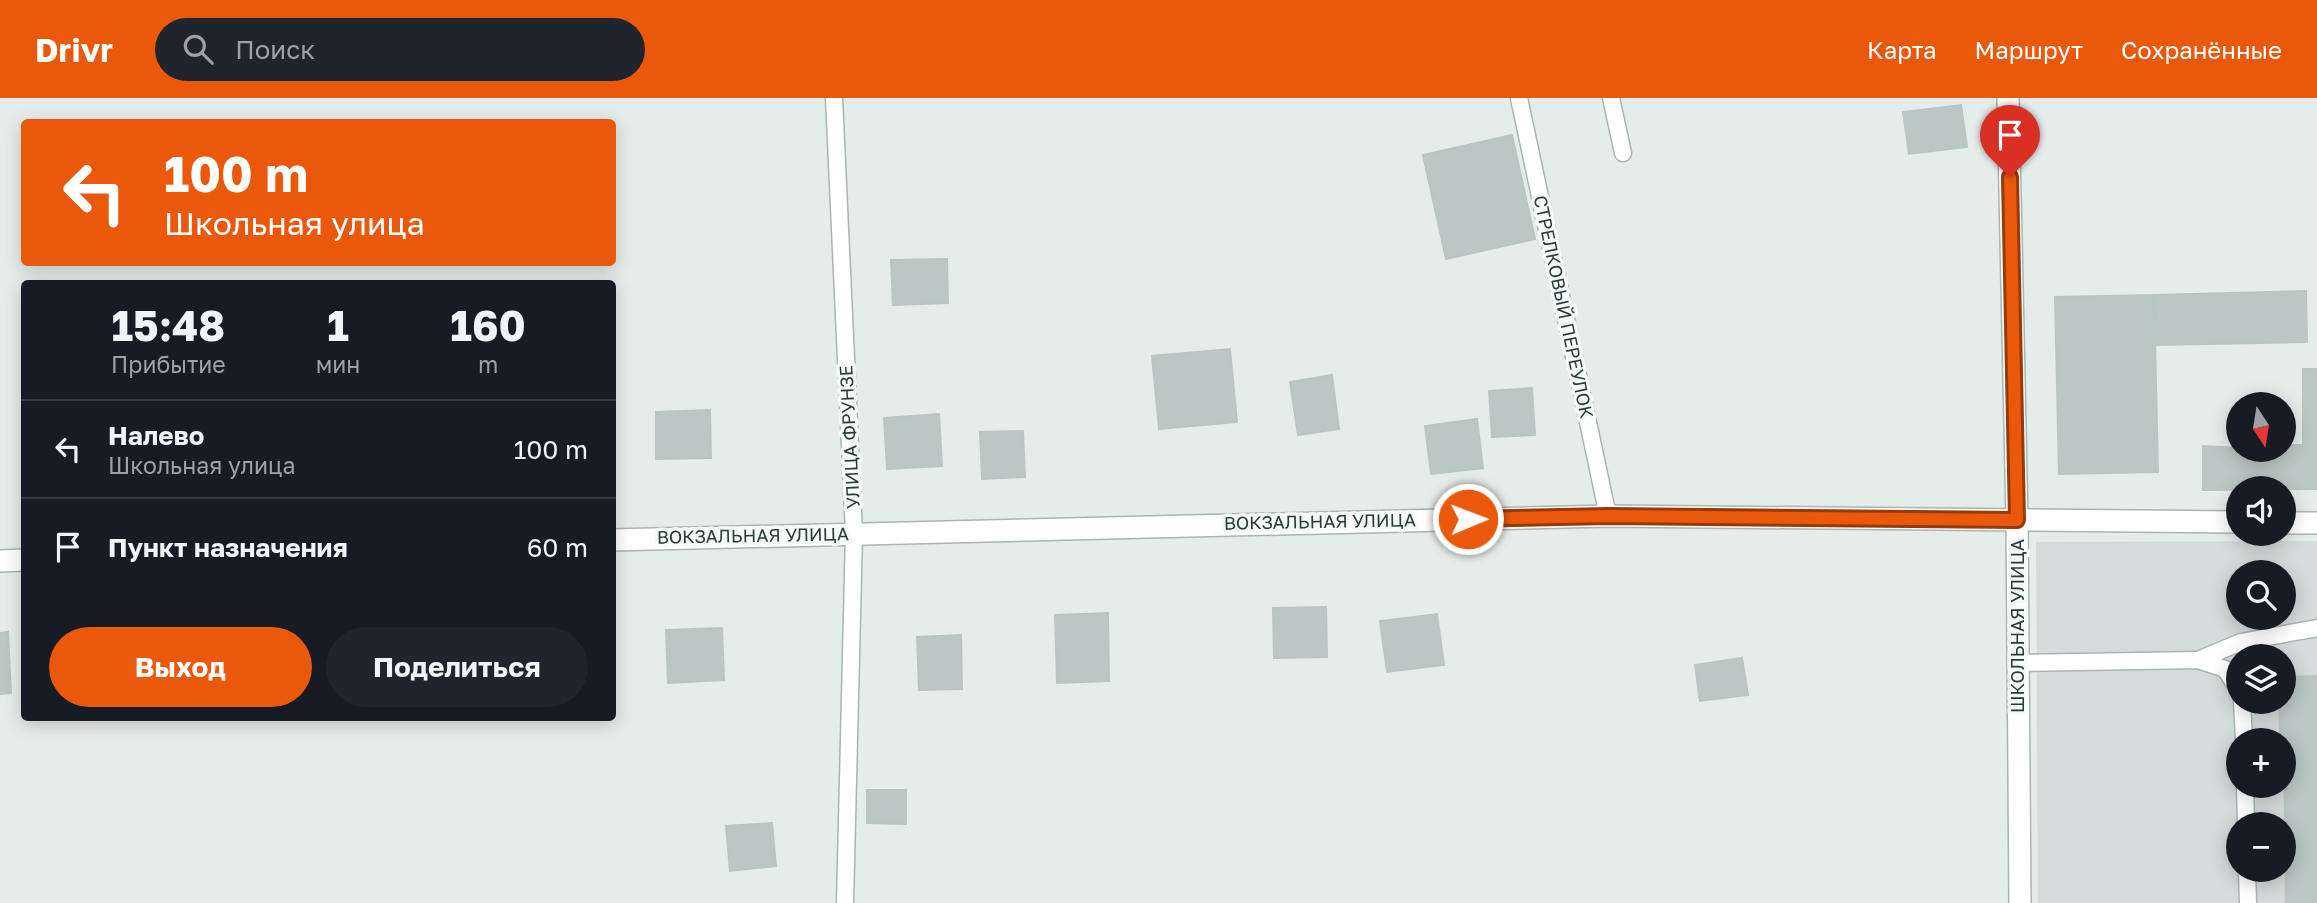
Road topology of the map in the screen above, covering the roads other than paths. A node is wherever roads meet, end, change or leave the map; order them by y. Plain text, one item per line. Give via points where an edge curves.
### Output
1 (834, 98) edge
2 (1519, 98) edge
3 (1612, 98) edge
4 (2008, 98) edge
5 (1623, 153) dead end
6 (1608, 516) junction
7 (2017, 520) junction
8 (2226, 522) edge
9 (2296, 523) edge
10 (2317, 523) edge
11 (854, 533) junction
12 (616, 540) edge
13 (21, 560) edge
14 (0, 561) edge
15 (2317, 628) edge
16 (2198, 660) junction
17 (2018, 663) junction
18 (2226, 670) edge
19 (2247, 882) edge
20 (845, 903) edge
21 (2020, 903) edge
22 (2248, 903) edge

1 - 11 lane, УЛИЦА ФРУНЗЕ
2 - 6 lane, СТРЕЛКОВЫЙ ПЕРЕУЛОК
3 - 5 lane
4 - 7 street, ШКОЛЬНАЯ УЛИЦА
6 - 7 street, ВОКЗАЛЬНАЯ УЛИЦА
6 - 11 street, ВОКЗАЛЬНАЯ УЛИЦА
7 - 8 street, ВОКЗАЛЬНАЯ УЛИЦА
7 - 17 street, ШКОЛЬНАЯ УЛИЦА
9 - 10 street
11 - 12 street, ВОКЗАЛЬНАЯ УЛИЦА
11 - 20 lane, УЛИЦА ФРУНЗЕ
13 - 14 street
15 - 16 lane via 2241,642
16 - 17 lane
16 - 18 lane
17 - 21 street, ШКОЛЬНАЯ УЛИЦА
19 - 22 lane

